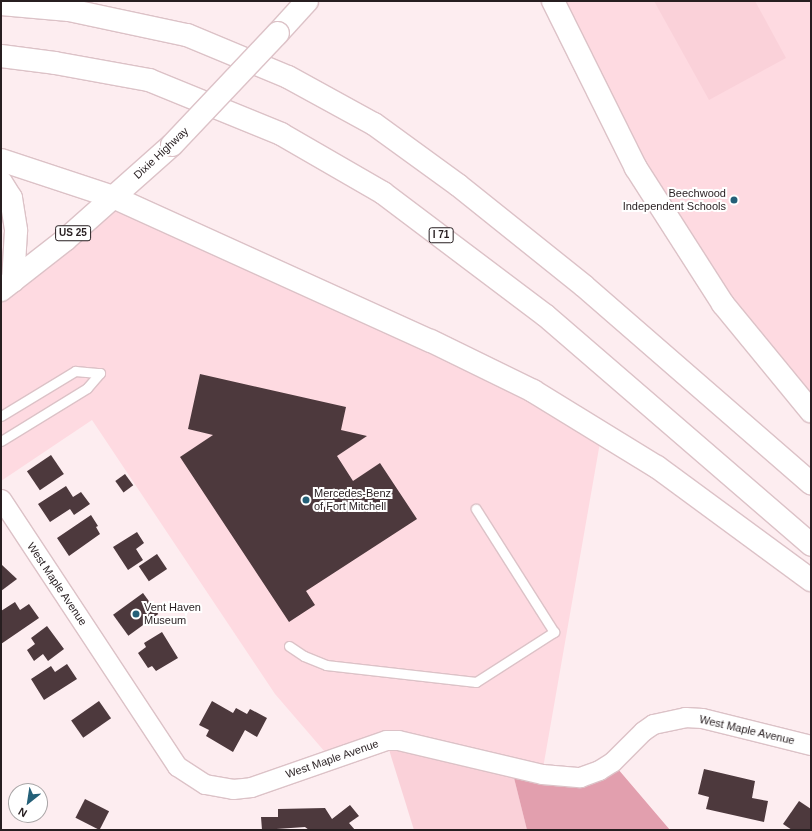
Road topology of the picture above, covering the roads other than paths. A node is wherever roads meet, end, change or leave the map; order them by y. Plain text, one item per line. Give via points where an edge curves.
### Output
1 (307, 1) edge
2 (553, 1) edge
3 (1, 4) edge
4 (1, 56) edge
5 (1, 160) edge
6 (1, 182) edge
7 (114, 197) junction
8 (7, 285) edge
9 (811, 411) edge
10 (1, 416) edge
11 (1, 441) edge
12 (811, 482) edge
13 (1, 500) edge
14 (476, 509) dead end
15 (811, 545) edge
16 (811, 580) edge
17 (288, 646) dead end
18 (811, 745) edge

1 - 7 main road, Dixie Highway / US 25, bridge via 172,145
2 - 9 main road via 636,168 723,304
3 - 12 main road via 69,10 187,35 288,77 374,124 458,185 584,286
4 - 15 main road, I 71 via 149,80 281,134 383,193 545,315
5 - 7 main road
6 - 8 main road via 11,198 16,231
7 - 8 main road, Dixie Highway / US 25
7 - 16 main road via 431,341 532,391 657,467
10 - 11 lane via 76,371 100,373 86,388
13 - 18 street, West Maple Avenue via 177,766 205,784 233,789 251,787 386,740 398,740 542,774 580,777 612,762 653,724 685,717 702,718
14 - 17 lane via 554,632 476,682 409,672 326,665

